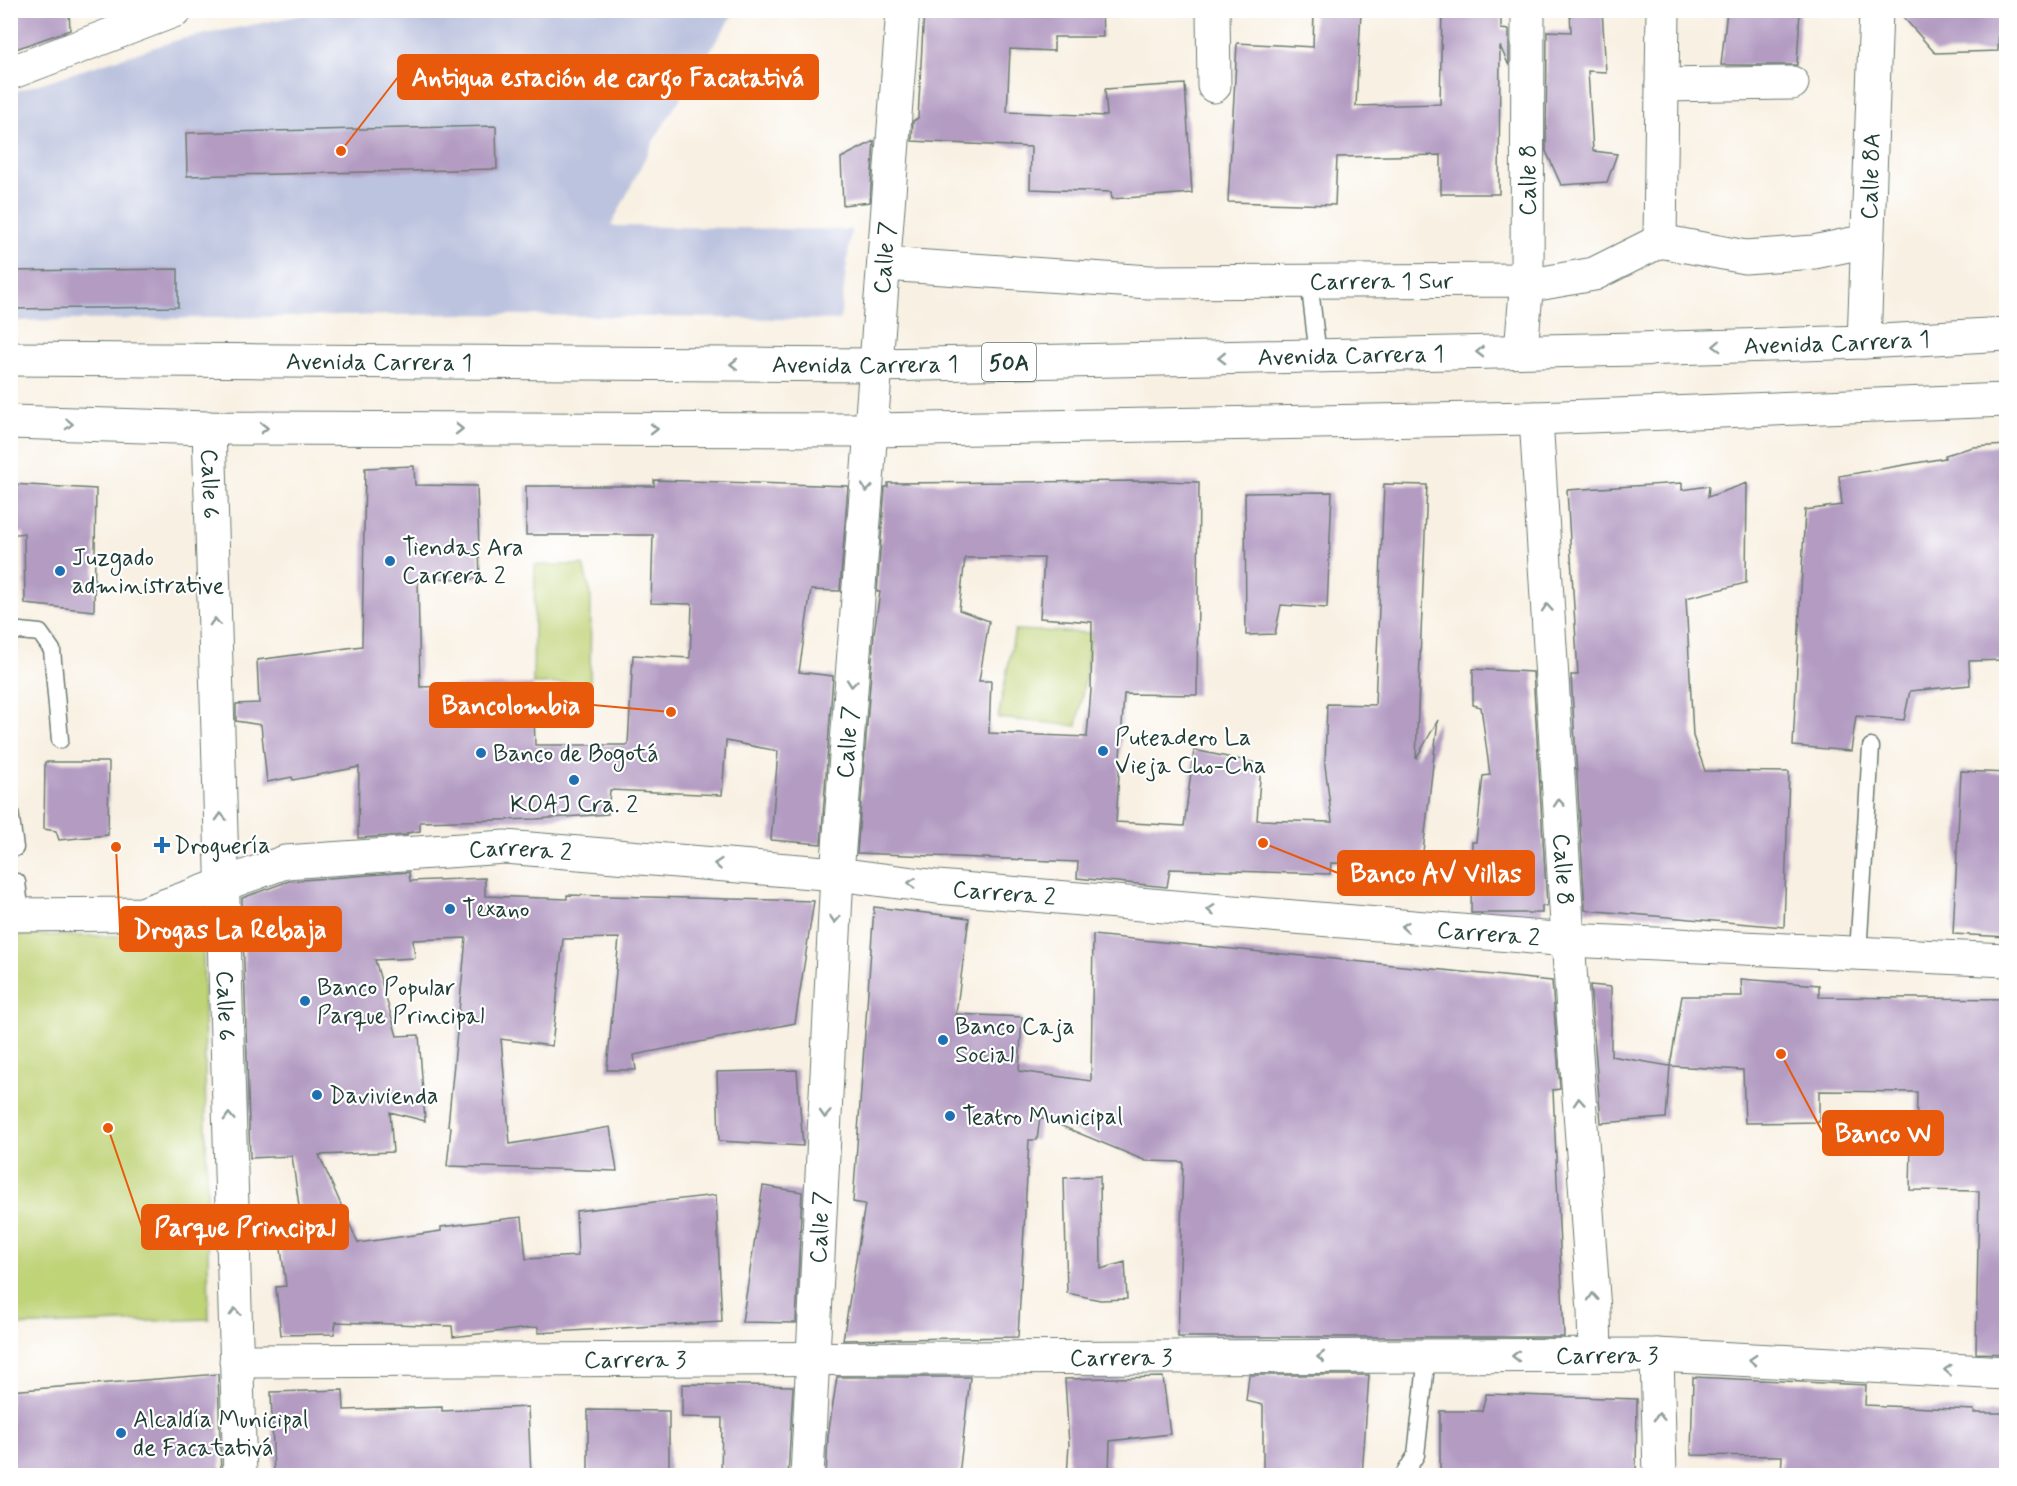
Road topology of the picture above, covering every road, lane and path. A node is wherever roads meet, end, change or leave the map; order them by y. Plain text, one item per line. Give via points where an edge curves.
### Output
1 (176, 10) edge
2 (903, 10) edge
3 (1213, 10) edge
4 (1528, 10) edge
5 (1664, 10) edge
6 (1876, 10) edge
7 (10, 73) edge
8 (1792, 83) dead end
9 (1662, 85) junction
10 (1214, 86) dead end
11 (1659, 241) junction
12 (1867, 241) junction
13 (884, 264) junction
14 (1309, 280) junction
15 (1527, 280) junction
16 (2007, 334) edge
17 (1864, 342) junction
18 (1521, 351) junction
19 (1318, 356) junction
20 (10, 359) edge
21 (877, 365) junction
22 (2007, 400) edge
23 (1536, 418) junction
24 (10, 422) edge
25 (209, 428) junction
26 (872, 430) junction
27 (10, 630) edge
28 (60, 740) dead end
29 (1871, 747) dead end
30 (10, 811) edge
31 (15, 848) dead end
32 (837, 874) junction
33 (17, 882) dead end
34 (222, 884) junction
35 (16, 915) edge
36 (1568, 940) junction
37 (1858, 953) junction
38 (2007, 960) edge
39 (1595, 1355) junction
40 (1657, 1355) junction
41 (1427, 1356) junction
42 (813, 1359) junction
43 (236, 1361) junction
44 (2007, 1373) edge
45 (240, 1476) edge
46 (807, 1476) edge
47 (1403, 1476) edge
48 (1660, 1476) edge

1 - 7 street
2 - 13 street, Calle 7
3 - 10 street
4 - 15 street, Calle 8
5 - 9 street
6 - 12 street, Calle 8A
8 - 9 street
9 - 11 street
11 - 12 street via 1745,257 1814,252
11 - 15 street, Carrera 1 Sur via 1594,274 1543,283
12 - 17 street, Calle 8A
13 - 14 street, Carrera 1 Sur via 1149,282
13 - 21 street, Calle 7
14 - 15 street, Carrera 1 Sur
14 - 19 lane
15 - 18 street, Calle 8
16 - 17 street, Avenida Carrera 1 / 50A
17 -> 18 street, Avenida Carrera 1 / 50A
18 -> 19 street, Avenida Carrera 1 / 50A
19 -> 21 street, Avenida Carrera 1 / 50A
21 -> 20 street, Avenida Carrera 1 / 50A
21 - 26 street, Calle 7
22 - 23 street
23 - 26 street
36 -> 23 street, Calle 8
24 -> 25 street
25 -> 26 street
34 -> 25 street, Calle 6
26 -> 32 street, Calle 7
27 - 28 lane via 40,633 52,650
29 - 37 lane
30 - 31 lane
32 -> 34 street, Carrera 2 via 505,847 285,862
36 -> 32 street, Carrera 2 via 937,887
32 -> 42 street, Calle 7
33 - 35 lane
34 - 35 street, Carrera 2 via 142,914
43 -> 34 street, Calle 6
36 - 37 street, Carrera 2
39 -> 36 street, Calle 8
37 - 38 street, Carrera 2
39 - 40 street, Carrera 3
39 -> 41 street, Carrera 3
44 -> 40 street, Carrera 3
48 -> 40 street
41 -> 42 street, Carrera 3
41 - 47 lane via 1416,1455
42 - 43 street, Carrera 3
42 - 46 street, Calle 7
43 - 45 street, Calle 6

